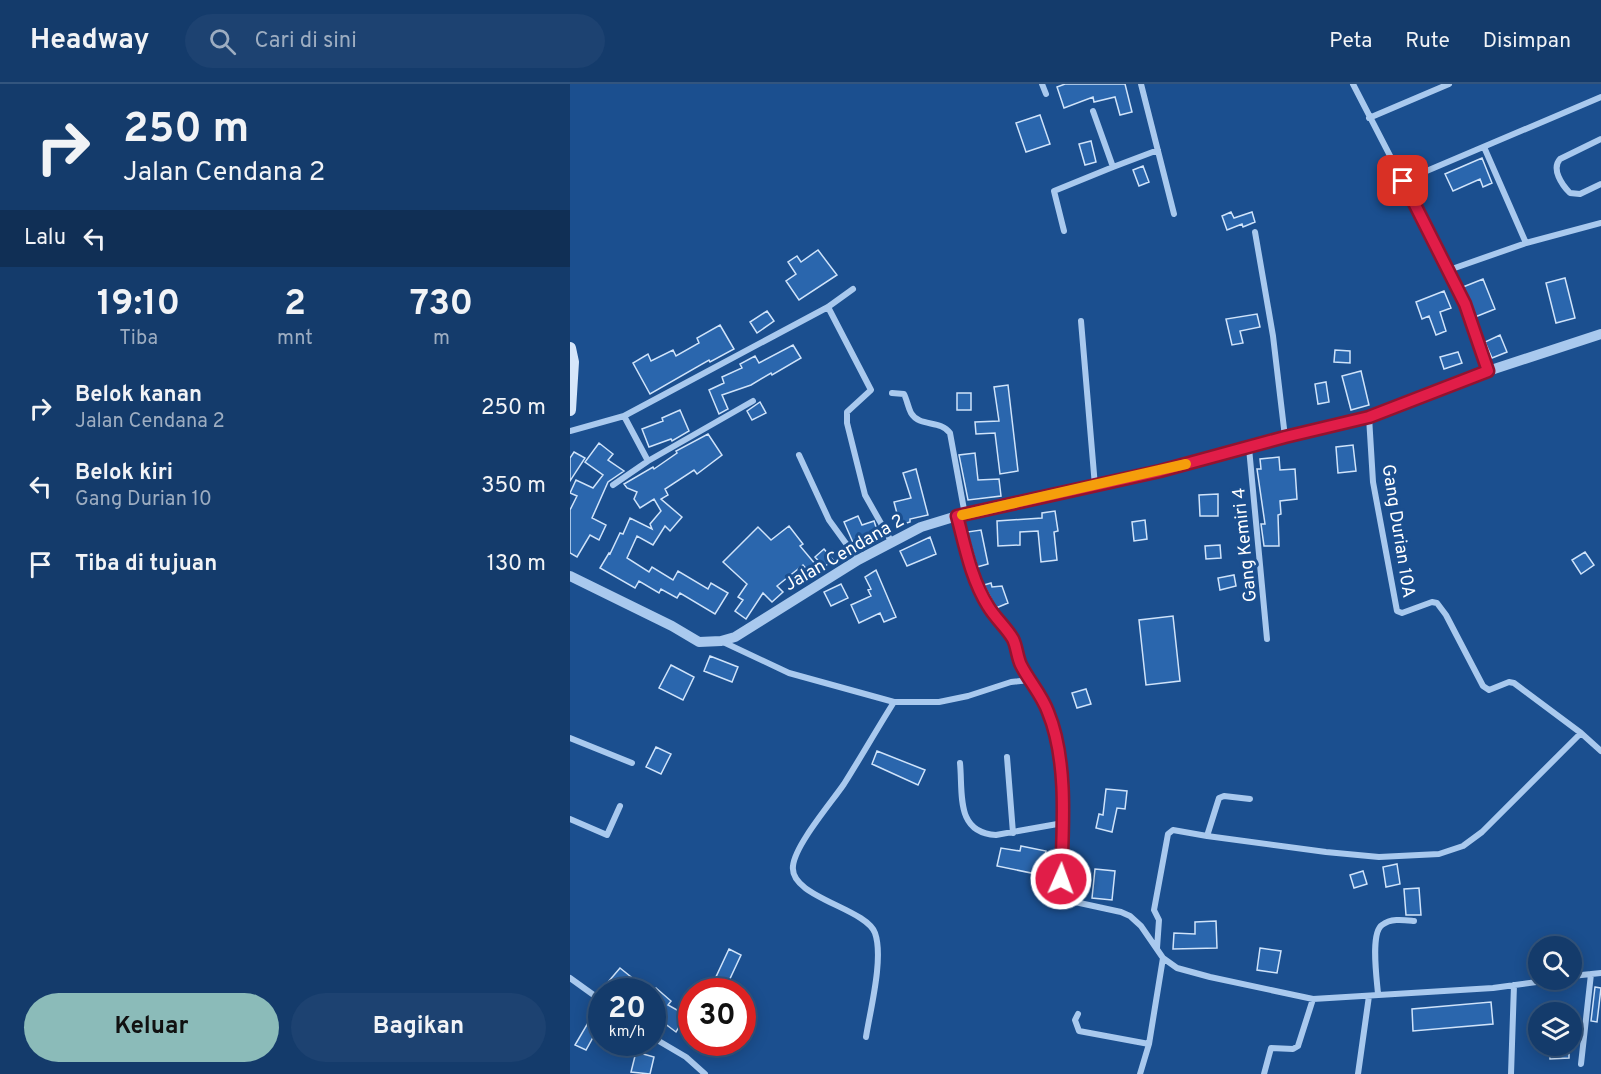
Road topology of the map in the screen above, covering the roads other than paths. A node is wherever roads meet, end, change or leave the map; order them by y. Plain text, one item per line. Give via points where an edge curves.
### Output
1 (1042, 84) edge
2 (1142, 84) edge
3 (1353, 84) edge
4 (1449, 84) edge
5 (1046, 94) dead end
6 (1601, 97) edge
7 (1094, 111) dead end
8 (1369, 118) junction
9 (1601, 139) edge
10 (1484, 147) junction
11 (1158, 150) junction
12 (1113, 167) junction
13 (1403, 181) junction
14 (1601, 184) edge
15 (1174, 214) dead end
16 (1601, 223) edge
17 (1064, 231) dead end
18 (1255, 232) dead end
19 (1526, 243) junction
20 (1449, 270) junction
21 (853, 289) dead end
22 (828, 307) junction
23 (1081, 321) dead end
24 (1601, 334) edge
25 (570, 348) edge
26 (1488, 371) junction
27 (892, 393) dead end
28 (753, 401) dead end
29 (570, 410) edge
30 (624, 416) junction
31 (1369, 417) junction
32 (570, 431) edge
33 (1285, 437) junction
34 (1249, 448) junction
35 (799, 455) dead end
36 (648, 461) junction
37 (613, 485) dead end
38 (1095, 486) junction
39 (961, 516) junction
40 (891, 541) junction
41 (858, 560) junction
42 (570, 576) edge
43 (1268, 639) dead end
44 (721, 641) junction
45 (1030, 680) junction
46 (894, 702) junction
47 (1581, 733) junction
48 (570, 738) edge
49 (1601, 752) edge
50 (1007, 758) dead end
51 (632, 763) dead end
52 (960, 763) dead end
53 (1250, 799) dead end
54 (620, 806) dead end
55 (570, 819) edge
56 (1063, 823) junction
57 (1013, 833) junction
58 (1207, 836) junction
59 (1414, 921) dead end
60 (1157, 949) junction
61 (1163, 958) junction
62 (1601, 973) edge
63 (1591, 974) junction
64 (1582, 975) edge
65 (570, 978) edge
66 (1528, 983) edge
67 (1514, 985) junction
68 (588, 991) edge
69 (1378, 994) junction
70 (1369, 996) junction
71 (1313, 999) junction
72 (1077, 1014) dead end
73 (866, 1037) dead end
74 (1149, 1044) junction
75 (666, 1045) edge
76 (1581, 1064) dead end
77 (705, 1074) edge
78 (1140, 1074) edge
79 (1264, 1074) edge
80 (1358, 1074) edge
81 (1511, 1074) edge

1 - 5 street
2 - 11 street
3 - 8 street
4 - 8 street
6 - 10 street
7 - 12 street
8 - 13 street
9 - 14 street via 1560,159 1556,170 1570,193 1580,194
10 - 13 street
10 - 19 street
11 - 12 street
11 - 15 street
12 - 17 street via 1054,191
13 - 20 street
16 - 19 street
18 - 33 street
19 - 20 street
20 - 26 street
21 - 22 street
22 - 30 street
22 - 40 street via 871,390 847,412 847,423 865,495
23 - 38 street
24 - 26 street, Jalan Cendana 2
25 - 29 main road
26 - 31 street, Jalan Cendana 2
27 - 39 street via 904,394 916,418 942,426 950,433
28 - 36 street
30 - 32 street
30 - 36 street
31 - 33 street, Jalan Cendana 2
31 - 47 street, Gang Durian 10A via 1373,482 1397,611 1437,603 1483,686 1489,690 1514,682
33 - 34 street, Jalan Cendana 2
34 - 38 street, Jalan Cendana 2
34 - 43 street, Gang Kemiri 4
35 - 41 street via 829,520
36 - 37 street
38 - 39 street, Jalan Cendana 2
39 - 40 street, Jalan Cendana 2 via 921,527
39 - 45 street via 972,570 981,592 1014,641 1020,664
40 - 41 street, Jalan Cendana 2
41 - 44 street, Jalan Cendana 2 via 735,637
42 - 44 street via 699,642
44 - 46 street via 789,673
45 - 46 street via 939,702
45 - 56 street via 1049,713 1057,745
46 - 73 street via 807,837 792,869 807,888 874,930 878,945 875,986
47 - 49 street
47 - 58 street via 1482,832 1463,846 1439,854 1368,856
48 - 51 street
50 - 57 street
52 - 57 street via 964,818 970,827 988,835
53 - 58 street via 1219,798
54 - 55 street via 607,835
56 - 57 street
56 - 60 street via 1061,879 1067,896 1075,902 1130,916
58 - 60 street via 1173,830 1168,834 1154,910 1159,920
59 - 69 street via 1398,920 1379,928
60 - 61 street
61 - 71 street via 1177,968
61 - 74 street
62 - 63 street
63 - 64 street
63 - 76 street
65 - 68 street
66 - 67 street
67 - 69 street
67 - 81 street
69 - 70 street
70 - 71 street
70 - 80 street
71 - 79 street via 1298,1046 1271,1048
72 - 74 street via 1079,1031
74 - 78 street
75 - 77 street

